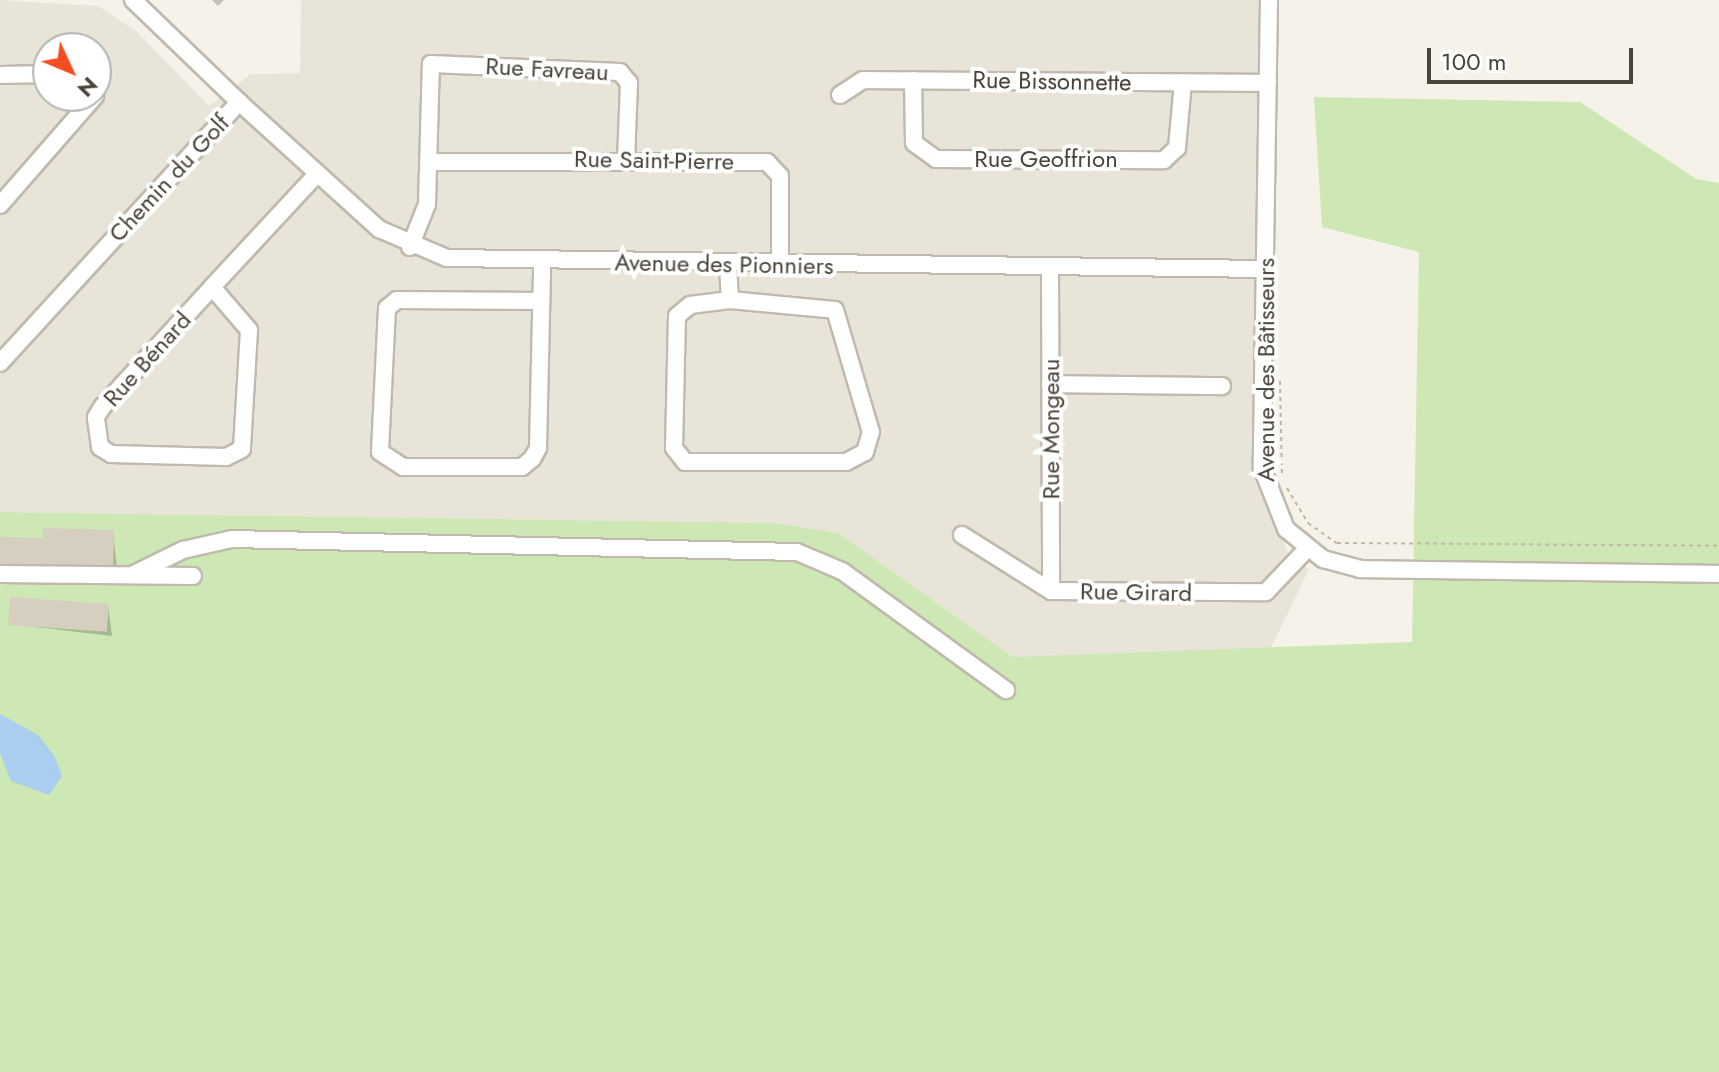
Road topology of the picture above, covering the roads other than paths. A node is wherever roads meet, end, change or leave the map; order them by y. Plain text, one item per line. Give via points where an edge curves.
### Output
1 (133, 0) edge
2 (1269, 0) edge
3 (32, 74) edge
4 (0, 75) edge
5 (913, 80) junction
6 (1183, 82) junction
7 (1268, 83) junction
8 (840, 95) dead end
9 (239, 102) junction
10 (81, 112) edge
11 (626, 160) junction
12 (432, 162) junction
13 (316, 175) junction
14 (1, 201) edge
15 (410, 247) junction
16 (542, 262) junction
17 (728, 264) junction
18 (780, 265) junction
19 (1050, 267) junction
20 (1265, 269) junction
21 (212, 287) junction
22 (730, 300) junction
23 (541, 301) junction
24 (0, 363) edge
25 (1050, 384) junction
26 (1222, 386) dead end
27 (962, 535) dead end
28 (1307, 549) junction
29 (0, 574) edge
30 (134, 574) junction
31 (1719, 574) edge
32 (193, 576) dead end
33 (1051, 591) junction
34 (1006, 690) dead end

1 - 9 street, Chemin du Golf
2 - 7 street, Avenue des Bâtisseurs
3 - 4 street
5 - 6 street, Rue Bissonnette
5 - 6 street, Rue Geoffrion via 914,143 936,159 1164,160 1177,148
5 - 8 street, Rue Bissonnette via 863,80
6 - 7 street, Rue Bissonnette
7 - 20 street, Avenue des Bâtisseurs
9 - 13 street, Avenue des Pionniers
9 - 24 street, Chemin du Golf
10 - 14 street
11 - 12 street, Rue Saint-Pierre
11 - 12 street, Rue Favreau via 629,83 620,72 431,64
11 - 18 street, Rue Saint-Pierre via 773,165 781,180
12 - 15 street via 427,204
13 - 15 street, Avenue des Pionniers
13 - 21 street, Rue Bénard
15 - 16 street, Avenue des Pionniers via 457,260
16 - 17 street, Avenue des Pionniers
16 - 23 street
17 - 18 street, Avenue des Pionniers
17 - 22 street
18 - 19 street, Avenue des Pionniers
19 - 20 street, Avenue des Pionniers
19 - 25 street, Rue Mongeau
20 - 28 street, Avenue des Bâtisseurs via 1263,478 1276,514
21 - 21 street, Rue Bénard via 103,406 96,417 100,447 111,454 226,457 242,449 249,330
22 - 22 street via 835,310 871,432 865,452 846,462 700,468 685,462 674,448 677,316 690,305
23 - 23 street via 532,459 522,467 403,467 380,452 387,308 397,300
25 - 26 street
25 - 33 street, Rue Mongeau
27 - 33 street, Rue Girard
28 - 31 street, Avenue des Bâtisseurs via 1360,569
28 - 33 street, Rue Girard via 1266,592
29 - 30 street
30 - 32 street
30 - 34 street via 183,550 232,539 797,552 842,571

